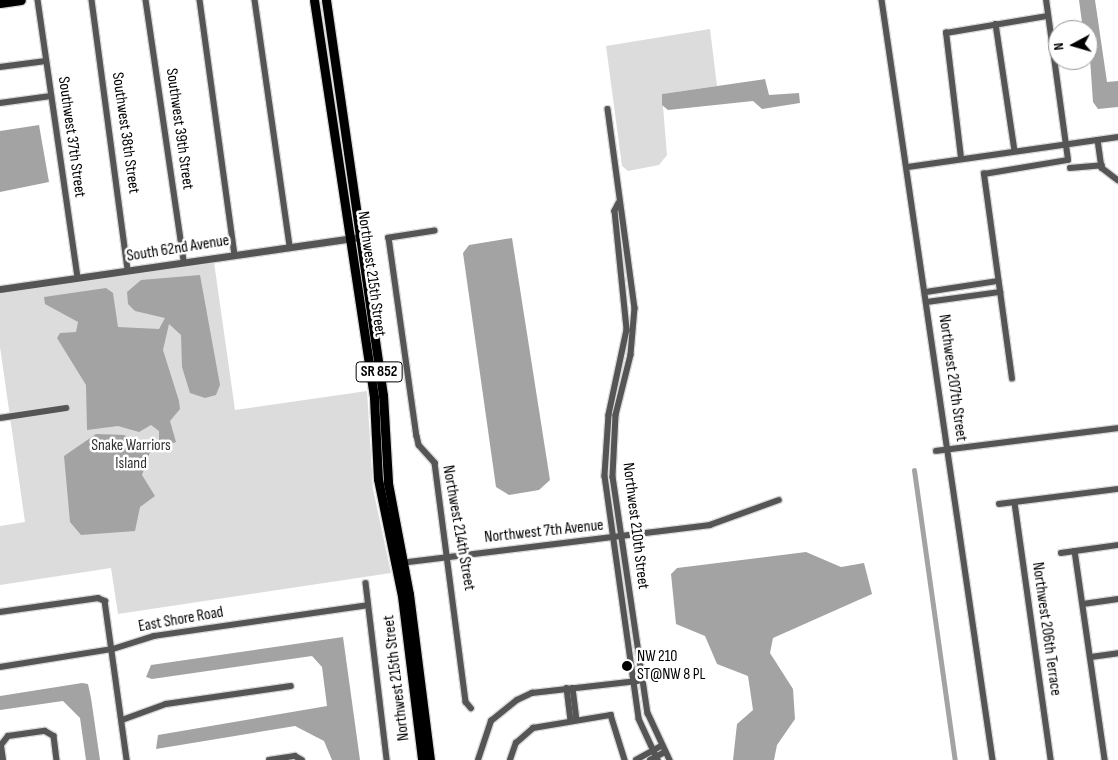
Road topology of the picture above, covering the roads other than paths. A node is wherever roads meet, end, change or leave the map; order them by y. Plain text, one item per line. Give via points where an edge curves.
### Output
1 (21, 0) edge
2 (38, 0) edge
3 (92, 0) edge
4 (146, 0) edge
5 (200, 0) edge
6 (255, 0) edge
7 (314, 0) edge
8 (326, 0) edge
9 (882, 0) edge
10 (1046, 0) edge
11 (0, 3) edge
12 (1048, 16) junction
13 (996, 24) junction
14 (46, 61) junction
15 (0, 68) edge
16 (337, 75) junction
17 (326, 77) junction
18 (51, 96) junction
19 (0, 103) edge
20 (608, 109) dead end
21 (1118, 137) edge
22 (1098, 140) junction
23 (1068, 143) junction
24 (1015, 151) junction
25 (961, 158) junction
26 (1102, 165) junction
27 (908, 167) junction
28 (1070, 168) dead end
29 (1118, 173) edge
30 (1111, 174) junction
31 (1118, 180) edge
32 (619, 203) junction
33 (435, 231) dead end
34 (356, 238) junction
35 (290, 247) junction
36 (235, 254) junction
37 (184, 262) junction
38 (128, 271) junction
39 (78, 278) junction
40 (998, 281) junction
41 (978, 284) junction
42 (967, 286) junction
43 (0, 289) edge
44 (926, 292) junction
45 (1000, 292) junction
46 (980, 294) junction
47 (968, 296) junction
48 (927, 302) junction
49 (1012, 379) dead end
50 (66, 408) dead end
51 (0, 418) edge
52 (1118, 428) edge
53 (948, 450) junction
54 (936, 451) dead end
55 (1118, 490) edge
56 (779, 500) dead end
57 (1014, 503) junction
58 (999, 504) dead end
59 (622, 536) junction
60 (612, 539) junction
61 (1118, 545) edge
62 (1075, 551) junction
63 (1061, 553) dead end
64 (450, 556) junction
65 (401, 563) junction
66 (366, 583) dead end
67 (1118, 599) edge
68 (1083, 604) junction
69 (368, 605) junction
70 (0, 612) edge
71 (113, 649) junction
72 (1118, 653) edge
73 (1091, 657) junction
74 (0, 666) edge
75 (643, 681) junction
76 (634, 682) junction
77 (290, 686) dead end
78 (570, 688) junction
79 (471, 708) dead end
80 (122, 720) junction
81 (574, 720) junction
82 (663, 749) junction
83 (654, 757) edge
84 (301, 759) edge
85 (3, 760) edge
86 (57, 760) edge
87 (127, 760) edge
88 (269, 760) edge
89 (386, 760) edge
90 (422, 760) edge
91 (430, 760) edge
92 (478, 760) edge
93 (510, 760) edge
94 (625, 760) edge
95 (636, 760) edge
96 (670, 760) edge
97 (993, 760) edge
98 (1051, 760) edge
99 (1105, 760) edge

1 - 11 main road
2 - 14 street, Southwest 37th Street
3 - 38 street, Southwest 38th Street
4 - 37 street, Southwest 39th Street
5 - 36 street
6 - 35 street
7 - 17 main road, Northwest 215th Street / SR 852
8 - 16 main road, Northwest 215th Street / SR 852
9 - 27 street, Northwest 207th Street
10 - 12 street
12 - 13 street
12 - 23 street
13 - 24 street
13 - 25 street via 946,33
14 - 15 street
14 - 18 street, Southwest 37th Street
16 - 17 main road
16 - 34 main road, Northwest 215th Street / SR 852
17 - 34 main road, Northwest 215th Street / SR 852
18 - 19 street
18 - 39 street, Southwest 37th Street
20 - 32 street, Northwest 210th Street
21 - 22 street
22 - 23 street
22 - 26 street
23 - 24 street
23 - 40 street via 1065,163 984,174
24 - 25 street
25 - 27 street
26 - 28 street
26 - 30 street
27 - 44 street, Northwest 207th Street
29 - 30 street
30 - 31 street
32 - 59 street, Northwest 210th Street via 635,308 631,355 613,448
32 - 60 street, Northwest 210th Street via 615,211 627,330 606,447
33 - 64 street, Northwest 214th Street via 389,238 419,445 434,463
34 - 35 street, South 62nd Avenue
34 - 65 main road, Northwest 215th Street / SR 852 via 374,398 378,479
35 - 36 street, South 62nd Avenue
36 - 37 street, South 62nd Avenue
37 - 38 street, South 62nd Avenue
38 - 39 street, South 62nd Avenue
39 - 43 street, South 62nd Avenue
40 - 41 street
40 - 45 street
41 - 42 street
41 - 46 street
42 - 44 street
42 - 47 street
44 - 48 street, Northwest 207th Street
45 - 46 street
45 - 49 street
46 - 47 street
47 - 48 street
48 - 53 street, Northwest 207th Street
50 - 51 street
52 - 53 street
53 - 54 street
53 - 97 street, Northwest 207th Street
55 - 57 street
56 - 59 street, Northwest 7th Avenue via 710,525
57 - 58 street
57 - 98 street, Northwest 206th Terrace
59 - 60 street, Northwest 7th Avenue
59 - 75 street, Northwest 210th Street
60 - 64 street, Northwest 7th Avenue
60 - 76 street, Northwest 210th Street
61 - 62 street
62 - 63 street
62 - 68 street
64 - 65 street, Northwest 7th Avenue
64 - 79 street, Northwest 214th Street via 466,702
65 - 90 main road, Northwest 215th Street / SR 852
65 - 91 main road, Northwest 215th Street / SR 852
66 - 69 street
67 - 68 street
68 - 73 street
69 - 71 street, East Shore Road via 154,636
69 - 89 street
70 - 71 street via 98,598 105,601
71 - 74 street, East Shore Road
71 - 80 street
72 - 73 street
73 - 99 street
75 - 76 street
75 - 82 street, Northwest 210th Street via 648,714
76 - 78 street
76 - 83 street, Northwest 210th Street via 639,719
77 - 80 street via 166,704
78 - 81 street
78 - 92 street via 532,693 506,706 491,721
80 - 87 street
81 - 93 street via 533,728 516,743
81 - 94 street via 611,715
82 - 83 street
82 - 96 street, Northwest 210th Street
83 - 95 street
84 - 88 street
85 - 86 street via 3,740 50,732

